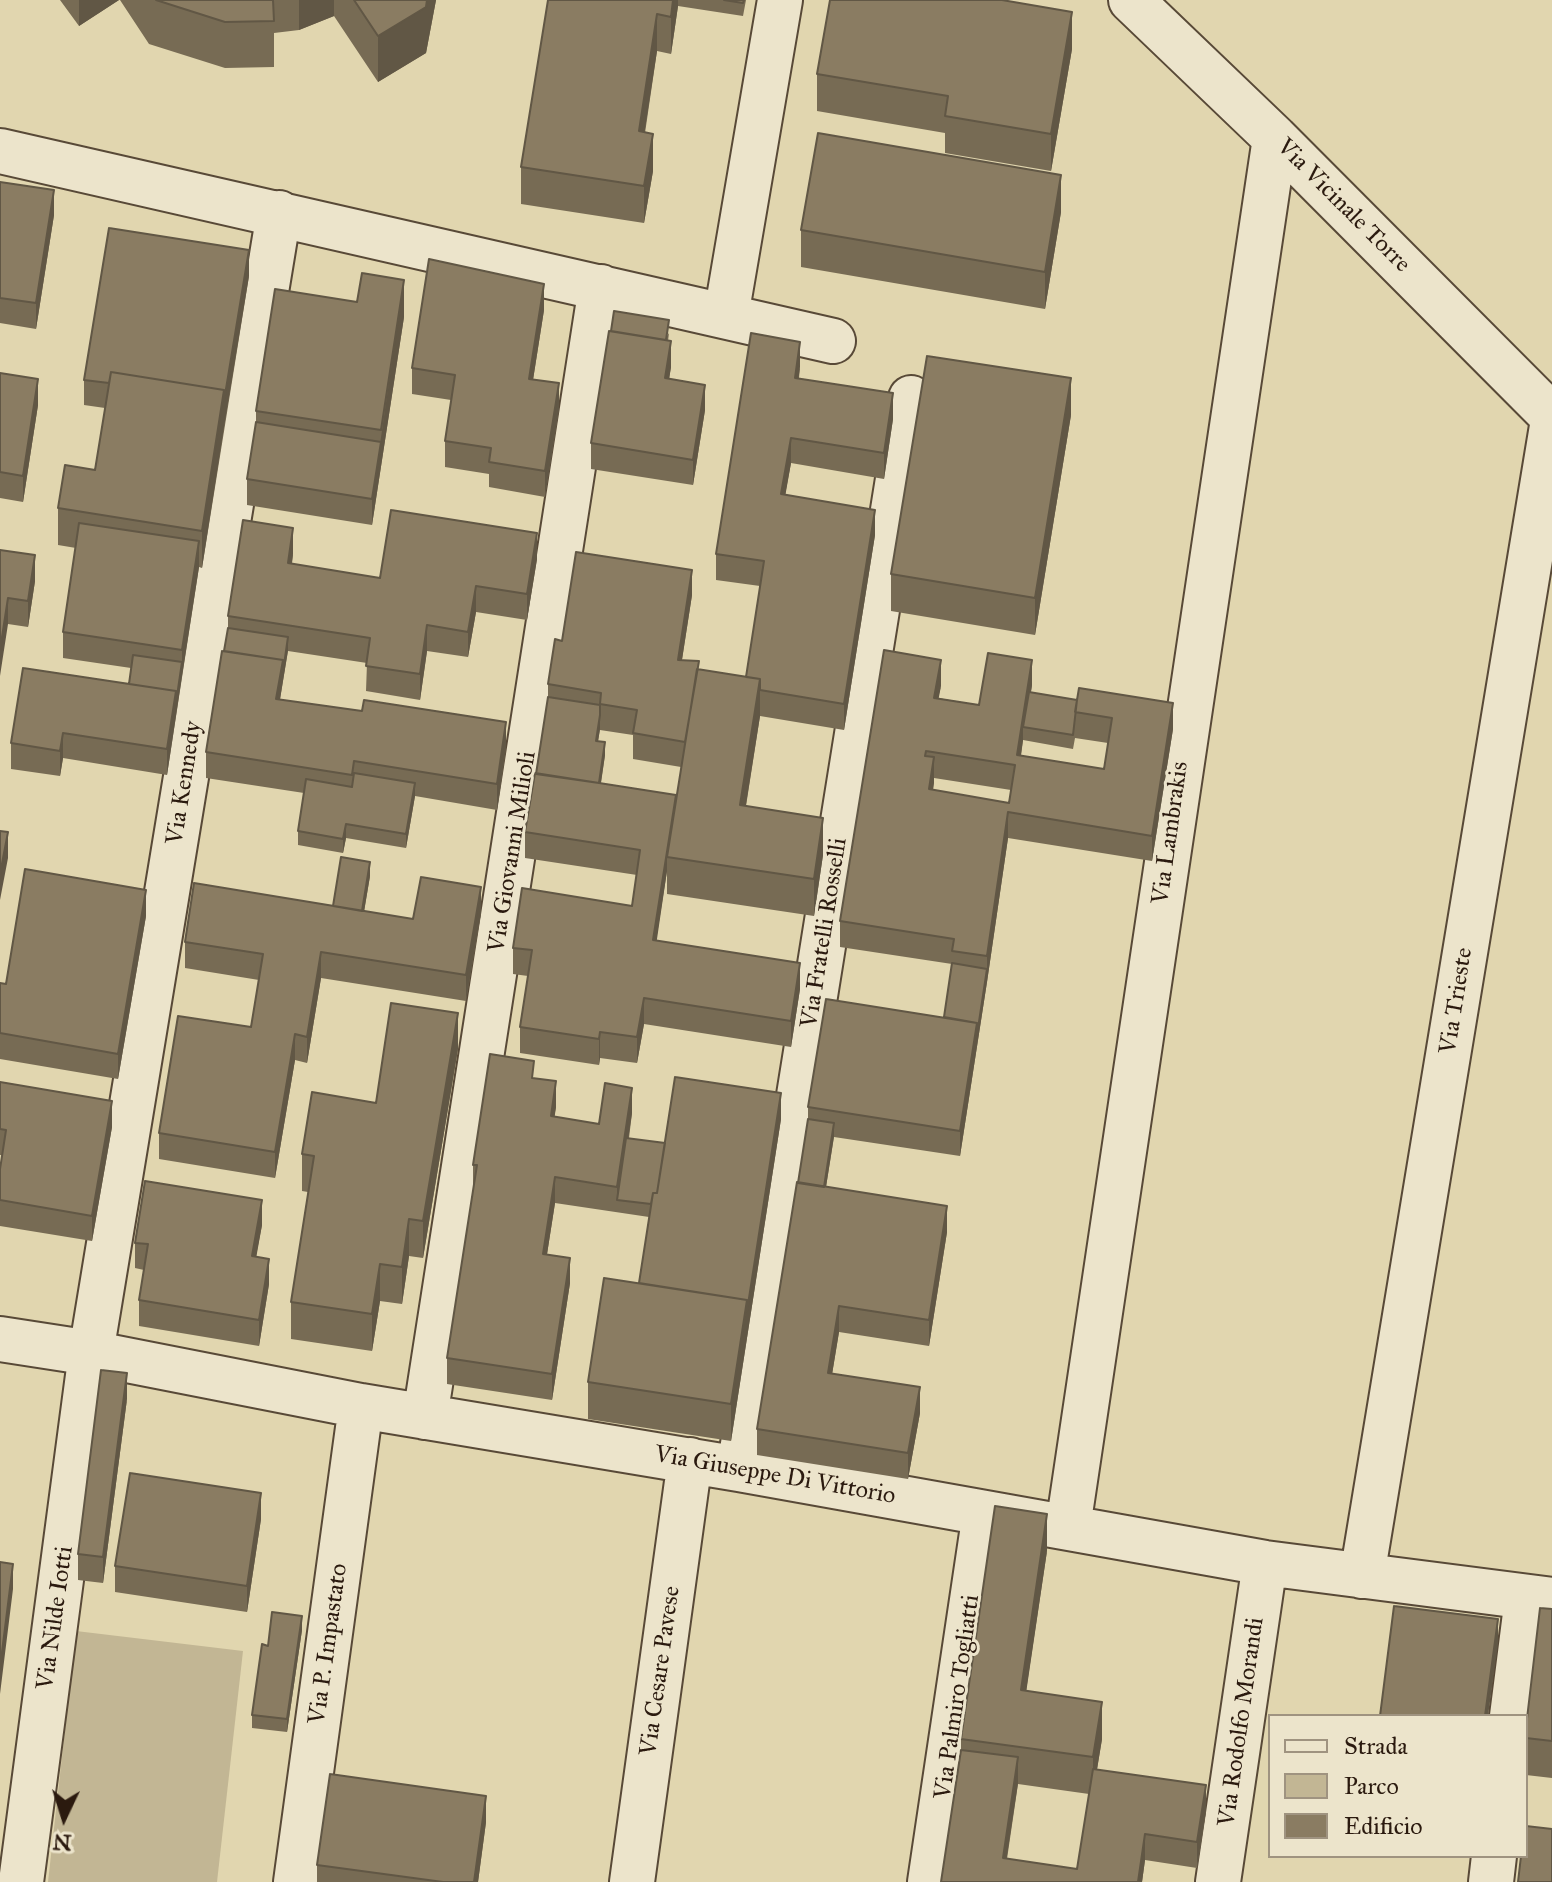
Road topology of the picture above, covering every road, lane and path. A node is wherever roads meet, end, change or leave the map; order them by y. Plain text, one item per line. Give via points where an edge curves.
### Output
1 (780, 0) edge
2 (1131, 0) edge
3 (1275, 138) junction
4 (0, 151) edge
5 (279, 213) junction
6 (601, 287) junction
7 (726, 316) junction
8 (833, 341) dead end
9 (911, 398) dead end
10 (1552, 416) edge
11 (1552, 426) edge
12 (0, 1339) edge
13 (91, 1353) junction
14 (361, 1406) junction
15 (425, 1417) junction
16 (690, 1460) junction
17 (739, 1469) junction
18 (985, 1513) junction
19 (1068, 1527) junction
20 (1265, 1563) junction
21 (1362, 1576) junction
22 (1540, 1599) edge
23 (1512, 1714) edge
24 (17, 1778) edge
25 (1494, 1858) edge
26 (21, 1882) edge
27 (296, 1882) edge
28 (632, 1882) edge
29 (930, 1882) edge
30 (1218, 1882) edge
31 (1491, 1882) edge

1 - 7 street
2 - 3 street, Via Vicinale Torre
3 - 10 street, Via Vicinale Torre
3 - 19 street, Via Lambrakis
4 - 5 street
5 - 6 street
5 - 13 street, Via Kennedy
6 - 7 street
6 - 15 street, Via Giovanni Milioli
7 - 8 street
9 - 17 street, Via Fratelli Rosselli
11 - 21 street, Via Trieste
12 - 13 street, Via Giuseppe Di Vittorio
13 - 14 street, Via Giuseppe Di Vittorio
13 - 24 street, Via Nilde Iotti
14 - 15 street, Via Giuseppe Di Vittorio
14 - 27 street, Via P. Impastato
15 - 16 street, Via Giuseppe Di Vittorio
16 - 17 street, Via Giuseppe Di Vittorio
16 - 28 street, Via Cesare Pavese
17 - 18 street, Via Giuseppe Di Vittorio
18 - 19 street, Via Giuseppe Di Vittorio
18 - 29 street, Via Palmiro Togliatti
19 - 20 street, Via Giuseppe Di Vittorio
20 - 21 street, Via Giuseppe Di Vittorio
20 - 30 street, Via Rodolfo Morandi
21 - 22 street, Via Giuseppe Di Vittorio
22 - 23 street
24 - 26 street, Via Nilde Iotti
25 - 31 street

